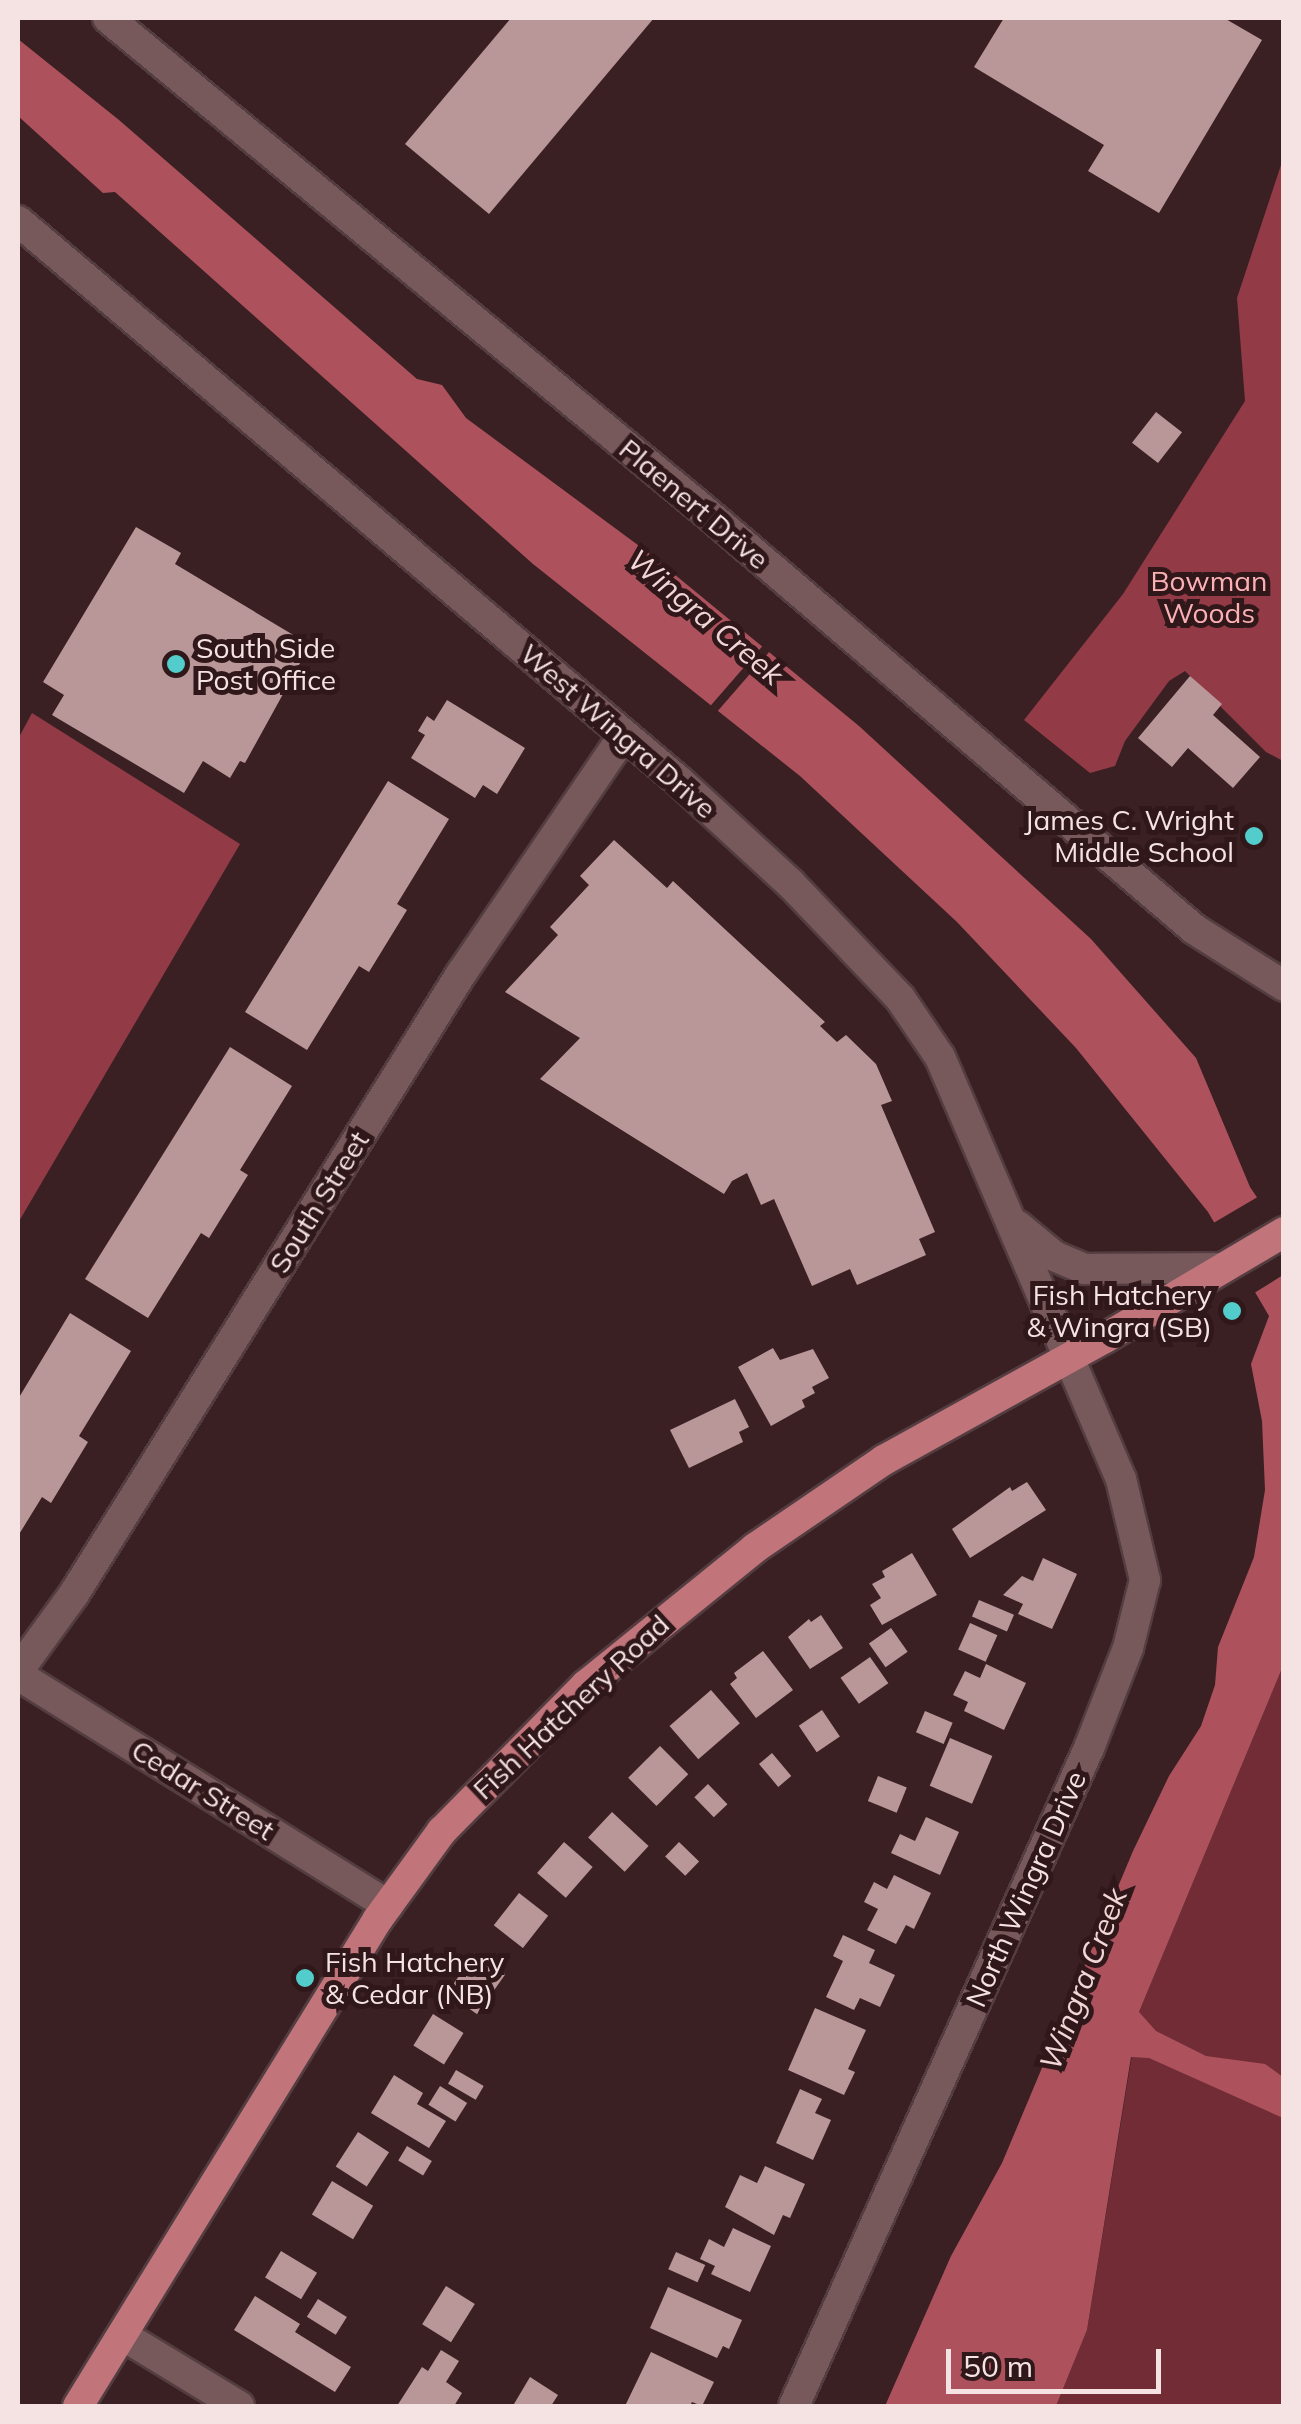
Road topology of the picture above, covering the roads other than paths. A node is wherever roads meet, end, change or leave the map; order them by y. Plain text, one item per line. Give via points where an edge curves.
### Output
1 (108, 18) edge
2 (18, 221) edge
3 (624, 735) junction
4 (1284, 986) edge
5 (1014, 1222) junction
6 (1284, 1232) edge
7 (1221, 1268) junction
8 (1071, 1357) junction
9 (18, 1673) edge
10 (388, 1904) junction
11 (122, 2335) junction
12 (78, 2406) edge
13 (239, 2406) edge
14 (794, 2406) edge

1 - 4 street, Plaenert Drive via 706,512 1194,929
2 - 3 street, West Wingra Drive
3 - 5 street, West Wingra Drive via 790,883 900,998 940,1058
3 - 9 street, South Street via 461,974 74,1594
5 - 7 street via 1054,1256 1084,1270
5 - 8 street, West Wingra Drive
6 - 7 main road, Fish Hatchery Road
7 - 8 main road, Fish Hatchery Road
8 - 10 main road, Fish Hatchery Road via 884,1460 698,1592 586,1685 462,1808
8 - 14 street, North Wingra Drive via 1122,1479 1146,1580 1088,1748
9 - 10 street, Cedar Street
10 - 11 main road, Fish Hatchery Road
11 - 12 main road, Fish Hatchery Road
11 - 13 street

